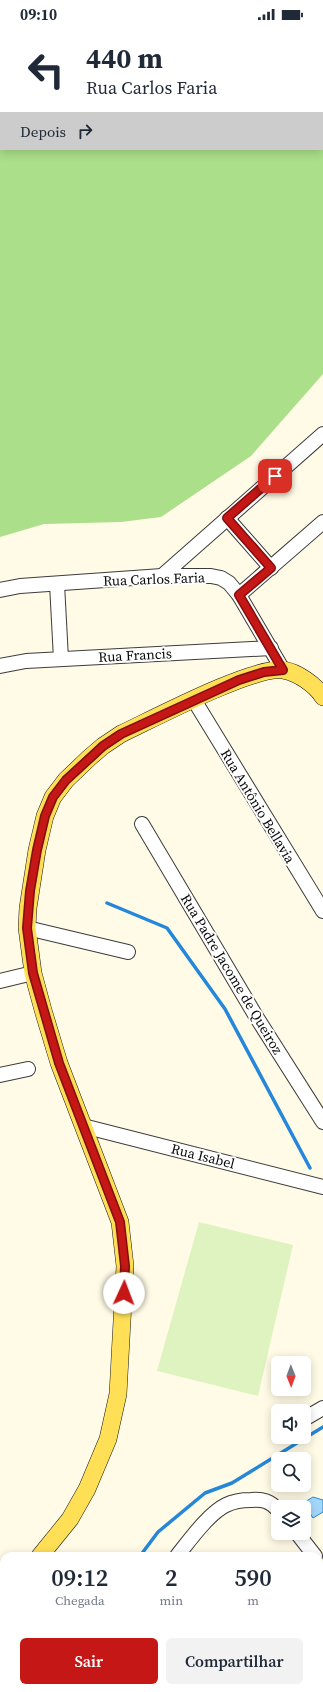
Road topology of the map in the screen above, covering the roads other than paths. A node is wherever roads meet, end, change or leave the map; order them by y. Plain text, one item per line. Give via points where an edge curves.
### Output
1 (323, 434) edge
2 (227, 518) junction
3 (323, 522) edge
4 (271, 568) junction
5 (162, 576) junction
6 (56, 584) junction
7 (0, 590) edge
8 (239, 595) junction
9 (271, 648) junction
10 (61, 659) junction
11 (0, 666) edge
12 (283, 670) junction
13 (323, 697) edge
14 (194, 700) junction
15 (142, 824) dead end
16 (323, 911) edge
17 (27, 928) junction
18 (128, 952) dead end
19 (33, 973) junction
20 (0, 981) edge
21 (28, 1070) dead end
22 (0, 1075) edge
23 (323, 1122) edge
24 (83, 1126) junction
25 (323, 1187) edge
26 (323, 1408) edge
27 (311, 1415) edge
28 (271, 1502) edge
29 (302, 1540) edge
30 (43, 1552) edge
31 (180, 1552) edge
32 (312, 1552) edge

1 - 2 street
2 - 4 street
2 - 5 street
3 - 4 street
4 - 8 street
5 - 6 street, Rua Carlos Faria
5 - 8 street, Rua Carlos Faria via 211,576 229,583
6 - 7 street, Rua Carlos Faria
6 - 10 street
8 - 9 street, Rua Carlos Faria
9 - 10 street, Rua Francis
9 - 12 street, Rua Carlos Faria
10 - 11 street, Rua Francis via 26,661
12 - 13 main road via 308,683
12 - 14 main road via 264,672 239,680
14 - 16 street, Rua Antônio Bellavia
14 - 17 main road via 121,734 103,746 66,780 53,797 45,816 37,850
15 - 23 street, Rua Padre Jacome de Queiroz via 257,1018
17 - 18 street
17 - 19 main road
19 - 20 street
19 - 24 main road via 59,1063
21 - 22 street
24 - 25 street, Rua Isabel
24 - 30 main road via 116,1210 122,1237 125,1266 118,1394 108,1439 87,1489 70,1519
26 - 27 street
28 - 31 street via 259,1499 240,1500 226,1505 211,1517
29 - 32 street

